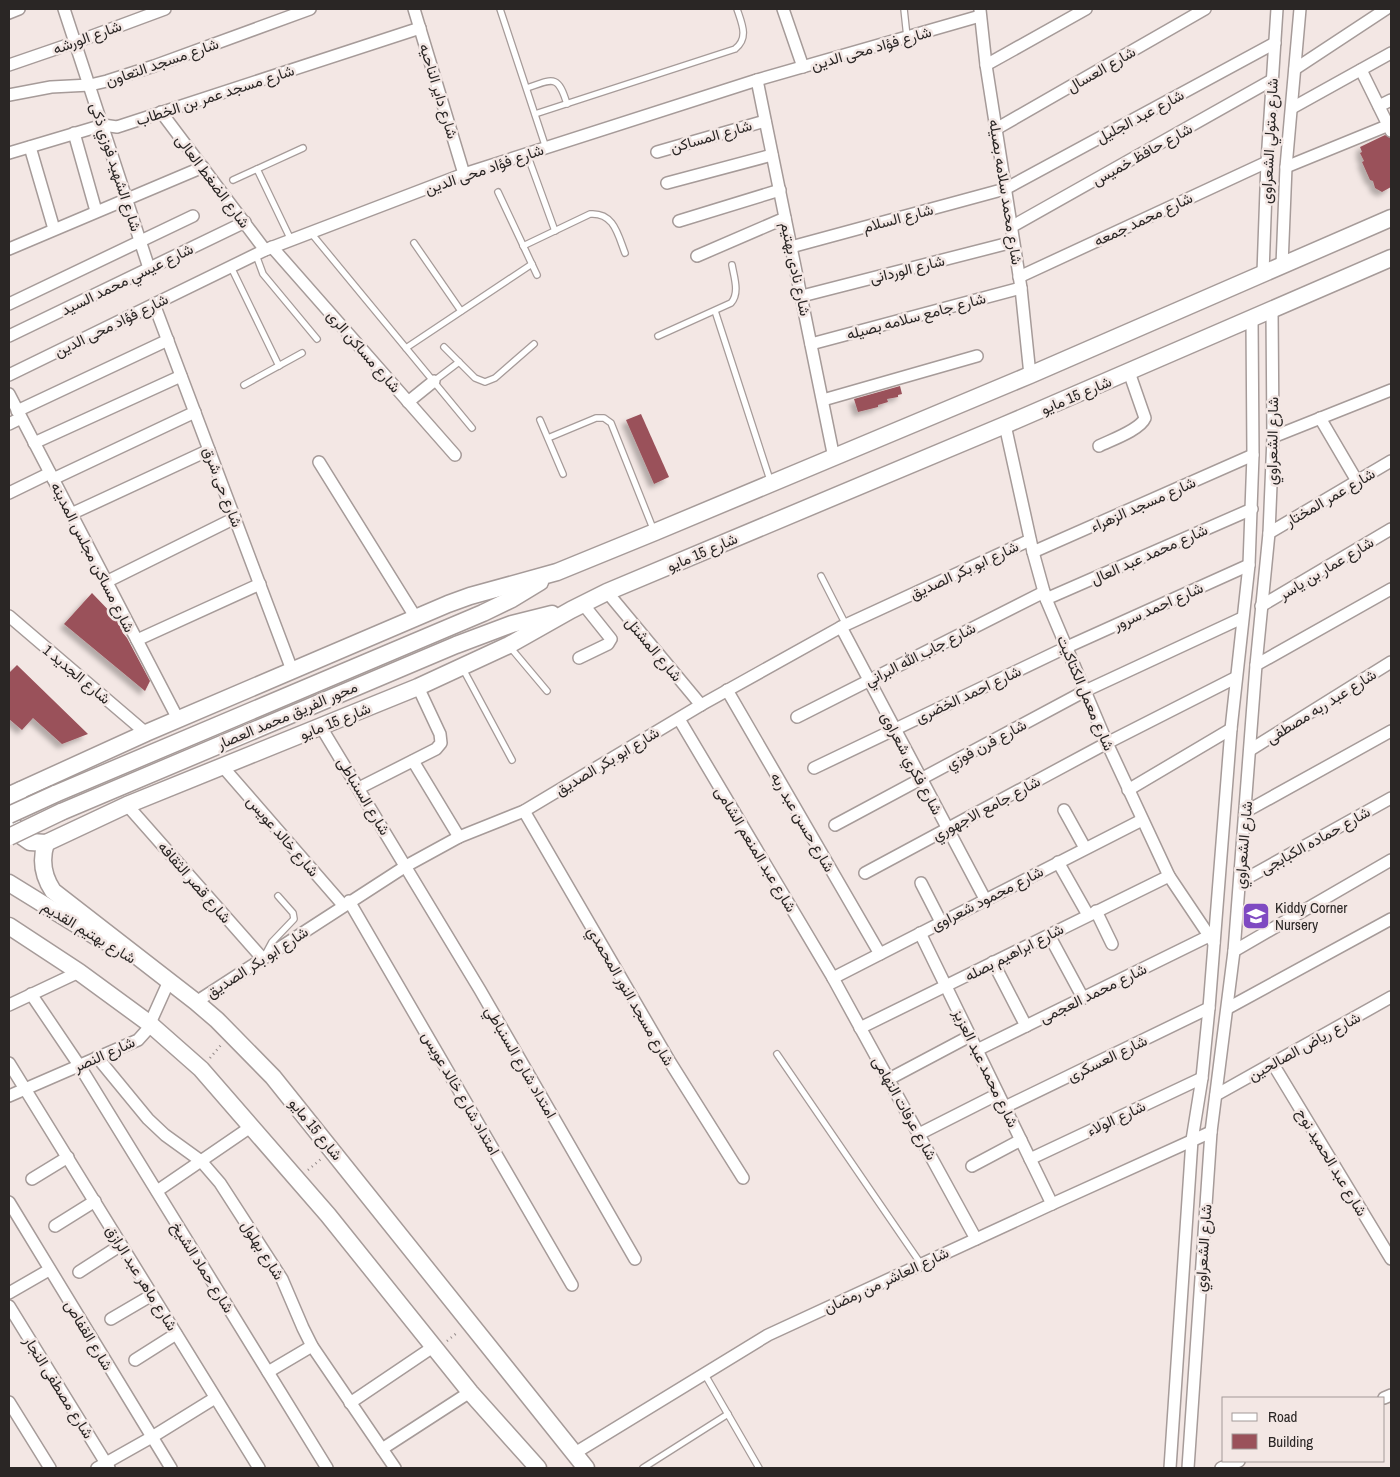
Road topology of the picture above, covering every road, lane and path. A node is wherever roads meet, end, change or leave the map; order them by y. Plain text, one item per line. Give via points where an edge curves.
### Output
1 (19, 9) edge
2 (64, 9) edge
3 (164, 9) edge
4 (310, 9) edge
5 (414, 9) edge
6 (500, 9) edge
7 (737, 9) edge
8 (783, 9) edge
9 (904, 9) edge
10 (1086, 9) edge
11 (1205, 9) edge
12 (1277, 9) edge
13 (1300, 9) edge
14 (1386, 9) edge
15 (980, 12) edge
16 (9, 13) edge
17 (420, 28) junction
18 (907, 37) junction
19 (76, 42) junction
20 (1275, 43) junction
21 (1391, 52) edge
22 (9, 64) edge
23 (986, 65) junction
24 (803, 67) junction
25 (1295, 69) junction
26 (1361, 70) junction
27 (757, 80) junction
28 (1272, 80) junction
29 (90, 85) junction
30 (527, 88) junction
31 (9, 95) edge
32 (1391, 100) edge
33 (567, 104) junction
34 (1379, 106) junction
35 (1292, 108) junction
36 (161, 112) junction
37 (535, 114) junction
38 (766, 121) junction
39 (102, 125) junction
40 (1390, 128) edge
41 (996, 129) junction
42 (74, 134) junction
43 (30, 146) junction
44 (303, 148) dead end
45 (546, 148) junction
46 (657, 152) dead end
47 (9, 153) edge
48 (527, 154) junction
49 (772, 155) junction
50 (1267, 162) junction
51 (203, 167) junction
52 (1286, 167) junction
53 (257, 169) junction
54 (464, 174) junction
55 (234, 180) dead end
56 (667, 183) dead end
57 (1005, 189) junction
58 (780, 190) junction
59 (498, 192) dead end
60 (127, 199) junction
61 (96, 212) junction
62 (193, 216) dead end
63 (785, 218) junction
64 (1391, 218) edge
65 (679, 221) dead end
66 (245, 222) junction
67 (1011, 227) junction
68 (54, 229) junction
69 (555, 231) junction
70 (311, 232) junction
71 (291, 240) junction
72 (140, 241) junction
73 (1013, 242) junction
74 (414, 243) dead end
75 (523, 246) junction
76 (791, 247) junction
77 (9, 249) edge
78 (264, 251) junction
79 (625, 253) dead end
80 (697, 256) dead end
81 (1391, 258) edge
82 (532, 264) junction
83 (1282, 264) junction
84 (732, 265) dead end
85 (231, 267) junction
86 (149, 268) junction
87 (1263, 273) junction
88 (537, 275) dead end
89 (1020, 282) junction
90 (802, 296) junction
91 (9, 304) edge
92 (154, 304) junction
93 (461, 311) junction
94 (715, 311) junction
95 (1272, 311) junction
96 (1252, 320) junction
97 (9, 336) edge
98 (658, 336) dead end
99 (317, 339) dead end
100 (168, 340) junction
101 (534, 344) dead end
102 (811, 344) junction
103 (444, 347) dead end
104 (406, 348) junction
105 (302, 353) dead end
106 (977, 356) dead end
107 (459, 362) junction
108 (279, 366) junction
109 (1129, 372) junction
110 (9, 374) edge
111 (1030, 375) junction
112 (181, 376) junction
113 (434, 381) junction
114 (244, 385) dead end
115 (1391, 390) edge
116 (9, 394) edge
117 (823, 400) junction
118 (408, 402) junction
119 (195, 412) junction
120 (19, 414) junction
121 (1320, 418) junction
122 (540, 420) dead end
123 (9, 424) edge
124 (1006, 426) junction
125 (472, 428) dead end
126 (1273, 437) junction
127 (548, 438) junction
128 (34, 443) junction
129 (1098, 446) dead end
130 (209, 450) junction
131 (455, 455) dead end
132 (1254, 455) junction
133 (834, 458) junction
134 (1391, 461) edge
135 (319, 462) dead end
136 (562, 474) dead end
137 (51, 476) junction
138 (1357, 481) junction
139 (772, 484) junction
140 (9, 493) edge
141 (1252, 509) junction
142 (71, 514) junction
143 (235, 518) junction
144 (1391, 529) edge
145 (655, 532) junction
146 (1269, 532) junction
147 (1030, 540) junction
148 (1033, 552) junction
149 (1249, 565) junction
150 (557, 572) junction
151 (821, 576) dead end
152 (106, 582) junction
153 (260, 584) junction
154 (1391, 589) edge
155 (607, 592) junction
156 (1045, 596) junction
157 (1261, 606) junction
158 (577, 607) junction
159 (9, 616) edge
160 (416, 618) junction
161 (1242, 618) junction
162 (843, 626) junction
163 (137, 640) junction
164 (509, 645) junction
165 (1067, 648) junction
166 (579, 658) dead end
167 (1391, 662) edge
168 (1256, 665) junction
169 (462, 667) junction
170 (292, 670) junction
171 (1235, 678) junction
172 (868, 680) junction
173 (418, 688) junction
174 (727, 690) junction
175 (547, 691) dead end
176 (1085, 691) junction
177 (701, 705) junction
178 (797, 716) dead end
179 (178, 719) junction
180 (678, 720) junction
181 (321, 727) junction
182 (894, 729) junction
183 (1230, 730) junction
184 (1391, 730) edge
185 (146, 733) junction
186 (1107, 743) junction
187 (1250, 750) junction
188 (512, 760) dead end
189 (413, 761) junction
190 (223, 767) junction
191 (814, 768) dead end
192 (921, 779) junction
193 (359, 788) junction
194 (1128, 790) junction
195 (15, 793) edge
196 (1391, 798) edge
197 (127, 805) junction
198 (1064, 810) dead end
199 (524, 811) junction
200 (1245, 812) junction
201 (9, 815) edge
202 (1142, 820) junction
203 (835, 825) dead end
204 (947, 829) junction
205 (9, 837) edge
206 (459, 837) junction
207 (46, 843) junction
208 (1085, 848) junction
209 (1391, 860) edge
210 (1058, 862) junction
211 (406, 866) junction
212 (865, 873) dead end
213 (1169, 876) junction
214 (1240, 882) junction
215 (9, 883) edge
216 (921, 883) dead end
217 (278, 896) dead end
218 (985, 900) junction
219 (346, 903) junction
220 (1092, 913) junction
221 (1391, 919) edge
222 (941, 922) junction
223 (9, 926) edge
224 (920, 933) junction
225 (1048, 935) junction
226 (1212, 939) junction
227 (1112, 944) dead end
228 (1234, 951) junction
229 (880, 954) junction
230 (263, 959) junction
231 (993, 962) junction
232 (79, 972) junction
233 (833, 978) junction
234 (169, 981) junction
235 (946, 986) junction
236 (31, 994) junction
237 (1391, 997) edge
238 (1083, 998) junction
239 (196, 1002) junction
240 (9, 1005) edge
241 (1209, 1008) junction
242 (1228, 1008) junction
243 (150, 1024) junction
244 (1026, 1026) junction
245 (860, 1028) junction
246 (231, 1034) junction
247 (970, 1036) junction
248 (977, 1050) junction
249 (777, 1054) dead end
250 (97, 1058) junction
251 (9, 1063) edge
252 (1273, 1064) junction
253 (80, 1065) junction
254 (201, 1069) junction
255 (1202, 1078) junction
256 (889, 1079) junction
257 (25, 1088) junction
258 (998, 1094) junction
259 (1216, 1095) junction
260 (9, 1096) edge
261 (1005, 1107) junction
262 (252, 1126) junction
263 (1211, 1132) junction
264 (919, 1134) junction
265 (1021, 1140) junction
266 (1192, 1140) junction
267 (333, 1150) junction
268 (68, 1157) junction
269 (1030, 1159) junction
270 (201, 1161) junction
271 (972, 1166) dead end
272 (743, 1178) dead end
273 (32, 1179) dead end
274 (297, 1179) junction
275 (157, 1192) junction
276 (95, 1201) junction
277 (9, 1202) edge
278 (1052, 1204) junction
279 (56, 1226) dead end
280 (976, 1239) junction
281 (121, 1244) junction
282 (635, 1259) dead end
283 (1391, 1259) edge
284 (921, 1264) junction
285 (49, 1270) junction
286 (78, 1272) dead end
287 (572, 1285) dead end
288 (9, 1293) edge
289 (152, 1295) junction
290 (9, 1306) edge
291 (111, 1319) dead end
292 (470, 1323) junction
293 (176, 1334) junction
294 (312, 1346) junction
295 (435, 1349) junction
296 (135, 1360) dead end
297 (268, 1372) junction
298 (704, 1373) junction
299 (470, 1392) junction
300 (215, 1398) junction
301 (9, 1402) edge
302 (350, 1403) junction
303 (728, 1414) junction
304 (152, 1438) junction
305 (382, 1449) junction
306 (574, 1452) junction
307 (1236, 1462) edge
308 (531, 1466) edge
309 (104, 1467) edge
310 (50, 1468) edge
311 (170, 1468) edge
312 (259, 1468) edge
313 (327, 1468) edge
314 (396, 1468) edge
315 (586, 1468) edge
316 (643, 1468) edge
317 (759, 1468) edge
318 (1170, 1468) edge
319 (1188, 1468) edge
320 (1221, 1468) edge

1 - 16 street
2 - 19 street, شارع الشهيد فوزي ذكى
3 - 19 street, شارع الورشه
4 - 29 street, شارع مسجد التعاون via 154,66
5 - 17 street, شارع داير الناحيه
6 - 30 lane
7 - 33 lane via 744,34 735,50
8 - 24 street
9 - 18 lane
10 - 23 street
11 - 41 street, شارع العسال
12 - 20 street, شارع متولي الشعراوى
13 - 25 street, شارع متولي الشعراوى
14 - 25 street
15 - 18 street, شارع فؤاد محى الدين
15 - 23 street, شارع محمد سلامه بصيله
17 - 36 street, شارع مسجد عمر بن الخطاب
17 - 54 street, شارع داير الناحيه
18 - 24 street, شارع فؤاد محى الدين
19 - 22 street, شارع الورشه
19 - 29 street, شارع الشهيد فوزي ذكى
20 - 28 street, شارع متولي الشعراوى
20 - 57 street, شارع عبد الجليل
21 - 26 street
23 - 41 street, شارع محمد سلامه بصيله
24 - 27 street, شارع فؤاد محى الدين
25 - 35 street, شارع متولي الشعراوى
26 - 34 street
26 - 35 street
27 - 38 street, شارع نادى بهتيم
27 - 45 street, شارع فؤاد محى الدين
28 - 50 street, شارع متولي الشعراوى
28 - 67 street, شارع حافظ خميس
29 - 31 street, شارع مسجد التعاون via 51,87
29 - 39 street, شارع الشهيد فوزي ذكى
30 - 33 lane via 547,81 555,82 562,87
30 - 37 lane
32 - 34 street
33 - 37 lane
34 - 40 street
35 - 52 street, شارع متولي الشعراوى
36 - 39 street, شارع مسجد عمر بن الخطاب via 117,127
36 - 51 street, شارع الضغط العالى
37 - 45 lane
38 - 46 street, شارع المساكن
38 - 49 street, شارع نادى بهتيم
39 - 42 street, شارع مسجد عمر بن الخطاب
39 - 60 street, شارع الشهيد فوزي ذكى
40 - 52 street
41 - 57 street, شارع محمد سلامه بصيله
42 - 43 street, شارع مسجد عمر بن الخطاب
42 - 61 street
43 - 47 street, شارع مسجد عمر بن الخطاب
43 - 68 street
44 - 53 lane
45 - 48 street, شارع فؤاد محى الدين
48 - 54 street, شارع فؤاد محى الدين
48 - 69 lane
49 - 56 street
49 - 58 street, شارع نادى بهتيم
50 - 87 street, شارع متولي الشعراوى
50 - 89 street, شارع محمد جمعه
51 - 60 street
51 - 66 street, شارع الضغط العالى
52 - 83 street, شارع متولي الشعراوى
53 - 55 lane
53 - 71 lane
54 - 70 street, شارع فؤاد محى الدين
57 - 67 street, شارع محمد سلامه بصيله
57 - 76 street, شارع السلام
58 - 63 street, شارع نادى بهتيم
58 - 65 street
59 - 75 lane
60 - 61 street
60 - 72 street, شارع الشهيد فوزي ذكى
61 - 68 street
62 - 72 street
63 - 76 street, شارع نادى بهتيم
63 - 80 street
64 - 83 main road
66 - 78 street, شارع الضغط العالى
66 - 86 street, شارع عيسي محمد السيد
67 - 73 street, شارع محمد سلامه بصيله
68 - 77 street
69 - 75 lane
69 - 79 lane via 590,214 602,214 612,220
70 - 71 street, شارع فؤاد محى الدين
70 - 104 lane
71 - 78 street, شارع فؤاد محى الدين
72 - 86 street, شارع الشهيد فوزي ذكى
72 - 91 street
73 - 89 street, شارع محمد سلامه بصيله
73 - 90 street, شارع الوردانى
74 - 93 lane
75 - 82 lane
76 - 90 street, شارع نادى بهتيم
78 - 85 street, شارع فؤاد محى الدين
78 - 99 lane via 263,274
78 - 118 street, شارع مساكن الرى
81 - 95 main road, شارع 15 مايو
82 - 88 lane
82 - 93 lane
83 - 87 main road
84 - 94 lane via 736,296 731,303
85 - 92 street, شارع فؤاد محى الدين
85 - 108 lane
86 - 97 street, شارع عيسي محمد السيد
87 - 111 main road
89 - 102 street, شارع جامع سلامه بصيله
89 - 111 street, شارع محمد سلامه بصيله
90 - 102 street, شارع نادى بهتيم
92 - 100 street, شارع حى شرق
92 - 110 street, شارع فؤاد محى الدين
93 - 104 lane
94 - 98 lane
94 - 139 lane
95 - 96 main road, شارع 15 مايو
95 - 126 street, شارع الشعراوي
96 - 109 main road, شارع 15 مايو
96 - 132 street, شارع الشعراوي
100 - 112 street, شارع حى شرق
100 - 120 street
101 - 107 lane via 488,382 475,378
102 - 117 street, شارع نادى بهتيم
103 - 107 lane
104 - 113 lane
105 - 108 lane
106 - 117 street
107 - 113 lane
108 - 114 lane
109 - 124 main road, شارع 15 مايو
109 - 129 street via 1146,418 1138,427
111 - 133 main road
112 - 119 street, شارع حى شرق
112 - 128 street
113 - 118 street
113 - 125 lane
115 - 121 street
116 - 120 street, شارع مساكن مجلس المدينه
117 - 133 street, شارع نادى بهتيم
118 - 131 street, شارع مساكن الرى
119 - 130 street, شارع حى شرق
119 - 137 street
120 - 123 street
120 - 128 street, شارع مساكن مجلس المدينه
121 - 126 street
121 - 138 street
122 - 127 lane
124 - 147 street, شارع معمل الكتاكيت
124 - 155 main road, شارع 15 مايو
126 - 146 street, شارع الشعراوي
127 - 136 lane
127 - 145 lane via 596,418 604,418 611,423
128 - 137 street, شارع مساكن مجلس المدينه
130 - 142 street
130 - 143 street, شارع حى شرق
132 - 141 street, شارع الشعراوي
132 - 148 street, شارع مسجد الزهراء
133 - 139 main road
134 - 138 street, شارع عمر المختار
135 - 160 street
137 - 140 street
137 - 142 street, شارع مساكن مجلس المدينه
138 - 146 street, شارع عمر المختار
139 - 145 main road
141 - 149 street, شارع الشعراوي
141 - 156 street, شارع محمد عبد العال
142 - 152 street, شارع مساكن مجلس المدينه
143 - 152 street
143 - 153 street, شارع حى شرق
144 - 157 street, شارع عمار بن ياسر
145 - 150 main road
146 - 157 street, شارع الشعراوي
147 - 148 street, شارع معمل الكتاكيت
147 - 162 street, شارع ابو بكر الصديق
148 - 156 street, شارع معمل الكتاكيت
149 - 161 street, شارع الشعراوي
149 - 165 street, شارع احمد سرور
150 - 160 main road via 470,596
150 - 201 main road, محور الفريق محمد العصار, bridge via 483,613
151 - 162 lane
152 - 163 street, شارع مساكن مجلس المدينه
153 - 163 street
153 - 170 street, شارع حى شرق
154 - 168 street
155 - 158 main road, شارع 15 مايو
155 - 177 street, شارع المشتل
156 - 165 street, شارع معمل الكتاكيت
156 - 172 street, شارع جاب الله البراني
157 - 168 street, شارع الشعراوي
158 - 164 main road, شارع 15 مايو
158 - 166 street via 611,639 608,644
158 - 205 main road, محور الفريق محمد العصار, bridge via 512,624 456,645 169,765
159 - 185 street, شارع الجديد 1
160 - 170 main road
161 - 171 street, شارع الشعراوي
161 - 176 street, شارع فرن فوزي
162 - 172 street, شارع فكري شعراوى
162 - 174 street, شارع ابو بكر الصديق
163 - 179 street, شارع مساكن مجلس المدينه
164 - 169 main road, شارع 15 مايو
164 - 175 lane
165 - 176 street, شارع معمل الكتاكيت
165 - 182 street, شارع احمد الخضرى
167 - 187 street, شارع عبد ربه مصطفى
168 - 187 street, شارع الشعراوي
169 - 173 main road, شارع 15 مايو
169 - 188 lane
170 - 179 main road
171 - 183 street, شارع الشعراوي
171 - 186 street, شارع جامع الاجهوري
172 - 178 street, شارع جاب الله البراني
172 - 182 street, شارع فكري شعراوى
173 - 181 main road, شارع 15 مايو
173 - 189 street via 440,734 441,743 436,750
174 - 177 street, شارع ابو بكر الصديق
174 - 229 street, شارع حسن عبد ربه
176 - 186 street, شارع معمل الكتاكيت
176 - 192 street, شارع فرن فوزي
177 - 180 street, شارع ابو بكر الصديق
179 - 185 main road
180 - 199 street, شارع ابو بكر الصديق
180 - 233 street, شارع عبد المنعم الشامى
181 - 190 main road, شارع 15 مايو
181 - 193 street, شارع السنباطى
182 - 191 street, شارع احمد الخضرى
182 - 192 street, شارع فكري شعراوى
183 - 194 street
183 - 226 street, شارع الشعراوي
184 - 200 street
185 - 195 main road
186 - 194 street, شارع معمل الكتاكيت
186 - 204 street, شارع جامع الاجهوري
187 - 200 street, شارع الشعراوي
189 - 193 street
189 - 206 street
190 - 197 main road, شارع 15 مايو
190 - 219 street, شارع خالد عويس
192 - 203 street, شارع فرن فوزي
192 - 204 street, شارع فكري شعراوى
193 - 211 street, شارع السنباطى
194 - 202 street, شارع معمل الكتاكيت
195 - 207 main road via 10,819 13,827 30,842
196 - 214 street, شارع حماده الكبابجى
197 - 207 main road, شارع 15 مايو
197 - 230 street, شارع قصر الثقافه
198 - 208 street
199 - 206 street, شارع ابو بكر الصديق
199 - 272 street, شارع مسجد النور المحمدي via 670,1062
200 - 214 street, شارع الشعراوي
202 - 208 street, شارع محمود شعراوى
202 - 213 street, شارع معمل الكتاكيت
204 - 212 street, شارع جامع الاجهوري
204 - 218 street, شارع فكري شعراوى
206 - 211 street, شارع ابو بكر الصديق
207 - 234 main road, شارع 15 مايو via 44,873 54,891
208 - 210 street, شارع محمود شعراوى
209 - 228 street
210 - 218 street, شارع محمود شعراوى
210 - 220 street
211 - 219 street, شارع ابو بكر الصديق
211 - 282 street, امتداد شارع السنباطي
213 - 220 street, شارع ابراهيم بصله
213 - 226 street, شارع معمل الكتاكيت
214 - 228 street, شارع الشعراوي
215 - 234 main road, شارع بهتيم القديم
216 - 222 street
217 - 230 lane via 293,913 294,920 272,942
218 - 222 street, شارع محمود شعراوى
219 - 230 street, شارع ابو بكر الصديق
219 - 287 street, امتداد شارع خالد عويس
220 - 225 street, شارع ابراهيم بصله
220 - 227 street
221 - 242 street
222 - 224 street, شارع محمود شعراوى
223 - 232 main road
224 - 229 street, شارع محمود شعراوى
224 - 235 street, شارع محمد عبد العزيز
225 - 231 street, شارع ابراهيم بصله
225 - 238 street
226 - 238 street, شارع محمد العجمى
226 - 241 street, شارع الشعراوي
228 - 242 street, شارع الشعراوي
229 - 233 street, شارع محمود شعراوى
230 - 239 street, شارع ابو بكر الصديق
231 - 235 street, شارع ابراهيم بصله
231 - 244 street
232 - 236 street
232 - 243 main road
233 - 245 street, شارع عرفات التهامى
234 - 239 main road, شارع 15 مايو
234 - 243 street, شارع النصر
235 - 245 street, شارع ابراهيم بصله
235 - 247 street, شارع محمد عبد العزيز
236 - 240 street
236 - 253 street, شارع حماد الشيخ
237 - 252 street, شارع رياض الصالحين
238 - 244 street, شارع محمد العجمى
239 - 246 main road, شارع 15 مايو
241 - 255 street, شارع الشعراوي
241 - 261 street, شارع العسكرى
242 - 259 street, شارع الشعراوي
243 - 250 street, شارع النصر via 138,1040
243 - 254 main road
244 - 248 street, شارع محمد العجمى
245 - 256 street, شارع عرفات التهامى
246 - 254 path
246 - 267 main road, شارع 15 مايو via 273,1077
247 - 248 street, شارع محمد عبد العزيز
247 - 256 street
248 - 258 street, شارع محمد عبد العزيز
249 - 284 lane
250 - 253 street, شارع النصر
250 - 270 street, شارع بهلول via 148,1119
251 - 257 street, شارع ماهر عبد الرازق
252 - 259 street, شارع رياض الصالحين
252 - 283 street, شارع عبد الحميد نوح
253 - 257 street, شارع النصر
253 - 275 street, شارع حماد الشيخ
254 - 262 main road
255 - 266 street, شارع الشعراوي
255 - 269 street, شارع الولاء
256 - 264 street, شارع عرفات التهامى
257 - 260 street, شارع النصر
257 - 268 street, شارع ماهر عبد الرازق
258 - 261 street, شارع محمد عبد العزيز
258 - 264 street
259 - 263 street, شارع الشعراوي
261 - 265 street, شارع محمد عبد العزيز
262 - 270 street
262 - 274 main road
263 - 266 street, شارع العاشر من رمضان
263 - 319 street, شارع الشعراوي
264 - 280 street, شارع عرفات التهامى
265 - 269 street, شارع محمد عبد العزيز
265 - 271 street
266 - 278 street, شارع العاشر من رمضان
266 - 318 street, شارع الشعراوي
267 - 274 path
267 - 292 main road, شارع 15 مايو
268 - 273 street
268 - 276 street, شارع ماهر عبد الرازق
269 - 278 street, شارع محمد عبد العزيز
270 - 275 street
270 - 294 street, شارع بهلول via 220,1183 282,1279
274 - 295 main road
275 - 297 street, شارع حماد الشيخ
276 - 279 street
276 - 281 street, شارع ماهر عبد الرازق
277 - 285 street, شارع القفاص
278 - 280 street, شارع العاشر من رمضان
280 - 284 street, شارع العاشر من رمضان
281 - 286 street
281 - 289 street, شارع ماهر عبد الرازق
284 - 298 street, شارع العاشر من رمضان via 768,1335
285 - 288 street
285 - 304 street, شارع القفاص
289 - 291 street
289 - 293 street, شارع ماهر عبد الرازق
290 - 309 street, شارع مصطفى النجار
292 - 295 path
292 - 306 main road, شارع 15 مايو
293 - 296 street
293 - 300 street, شارع ماهر عبد الرازق
294 - 297 street
294 - 302 street, شارع بهلول
295 - 299 main road
295 - 302 street
297 - 313 street, شارع حماد الشيخ
298 - 303 lane
298 - 306 street, شارع العاشر من رمضان
299 - 305 street
299 - 308 main road
300 - 304 street
300 - 312 street, شارع ماهر عبد الرازق
301 - 310 street
302 - 305 street, شارع بهلول
303 - 316 lane
303 - 317 lane
304 - 309 street
304 - 311 street, شارع القفاص
305 - 314 street, شارع بهلول
306 - 315 main road, شارع 15 مايو
307 - 320 street

